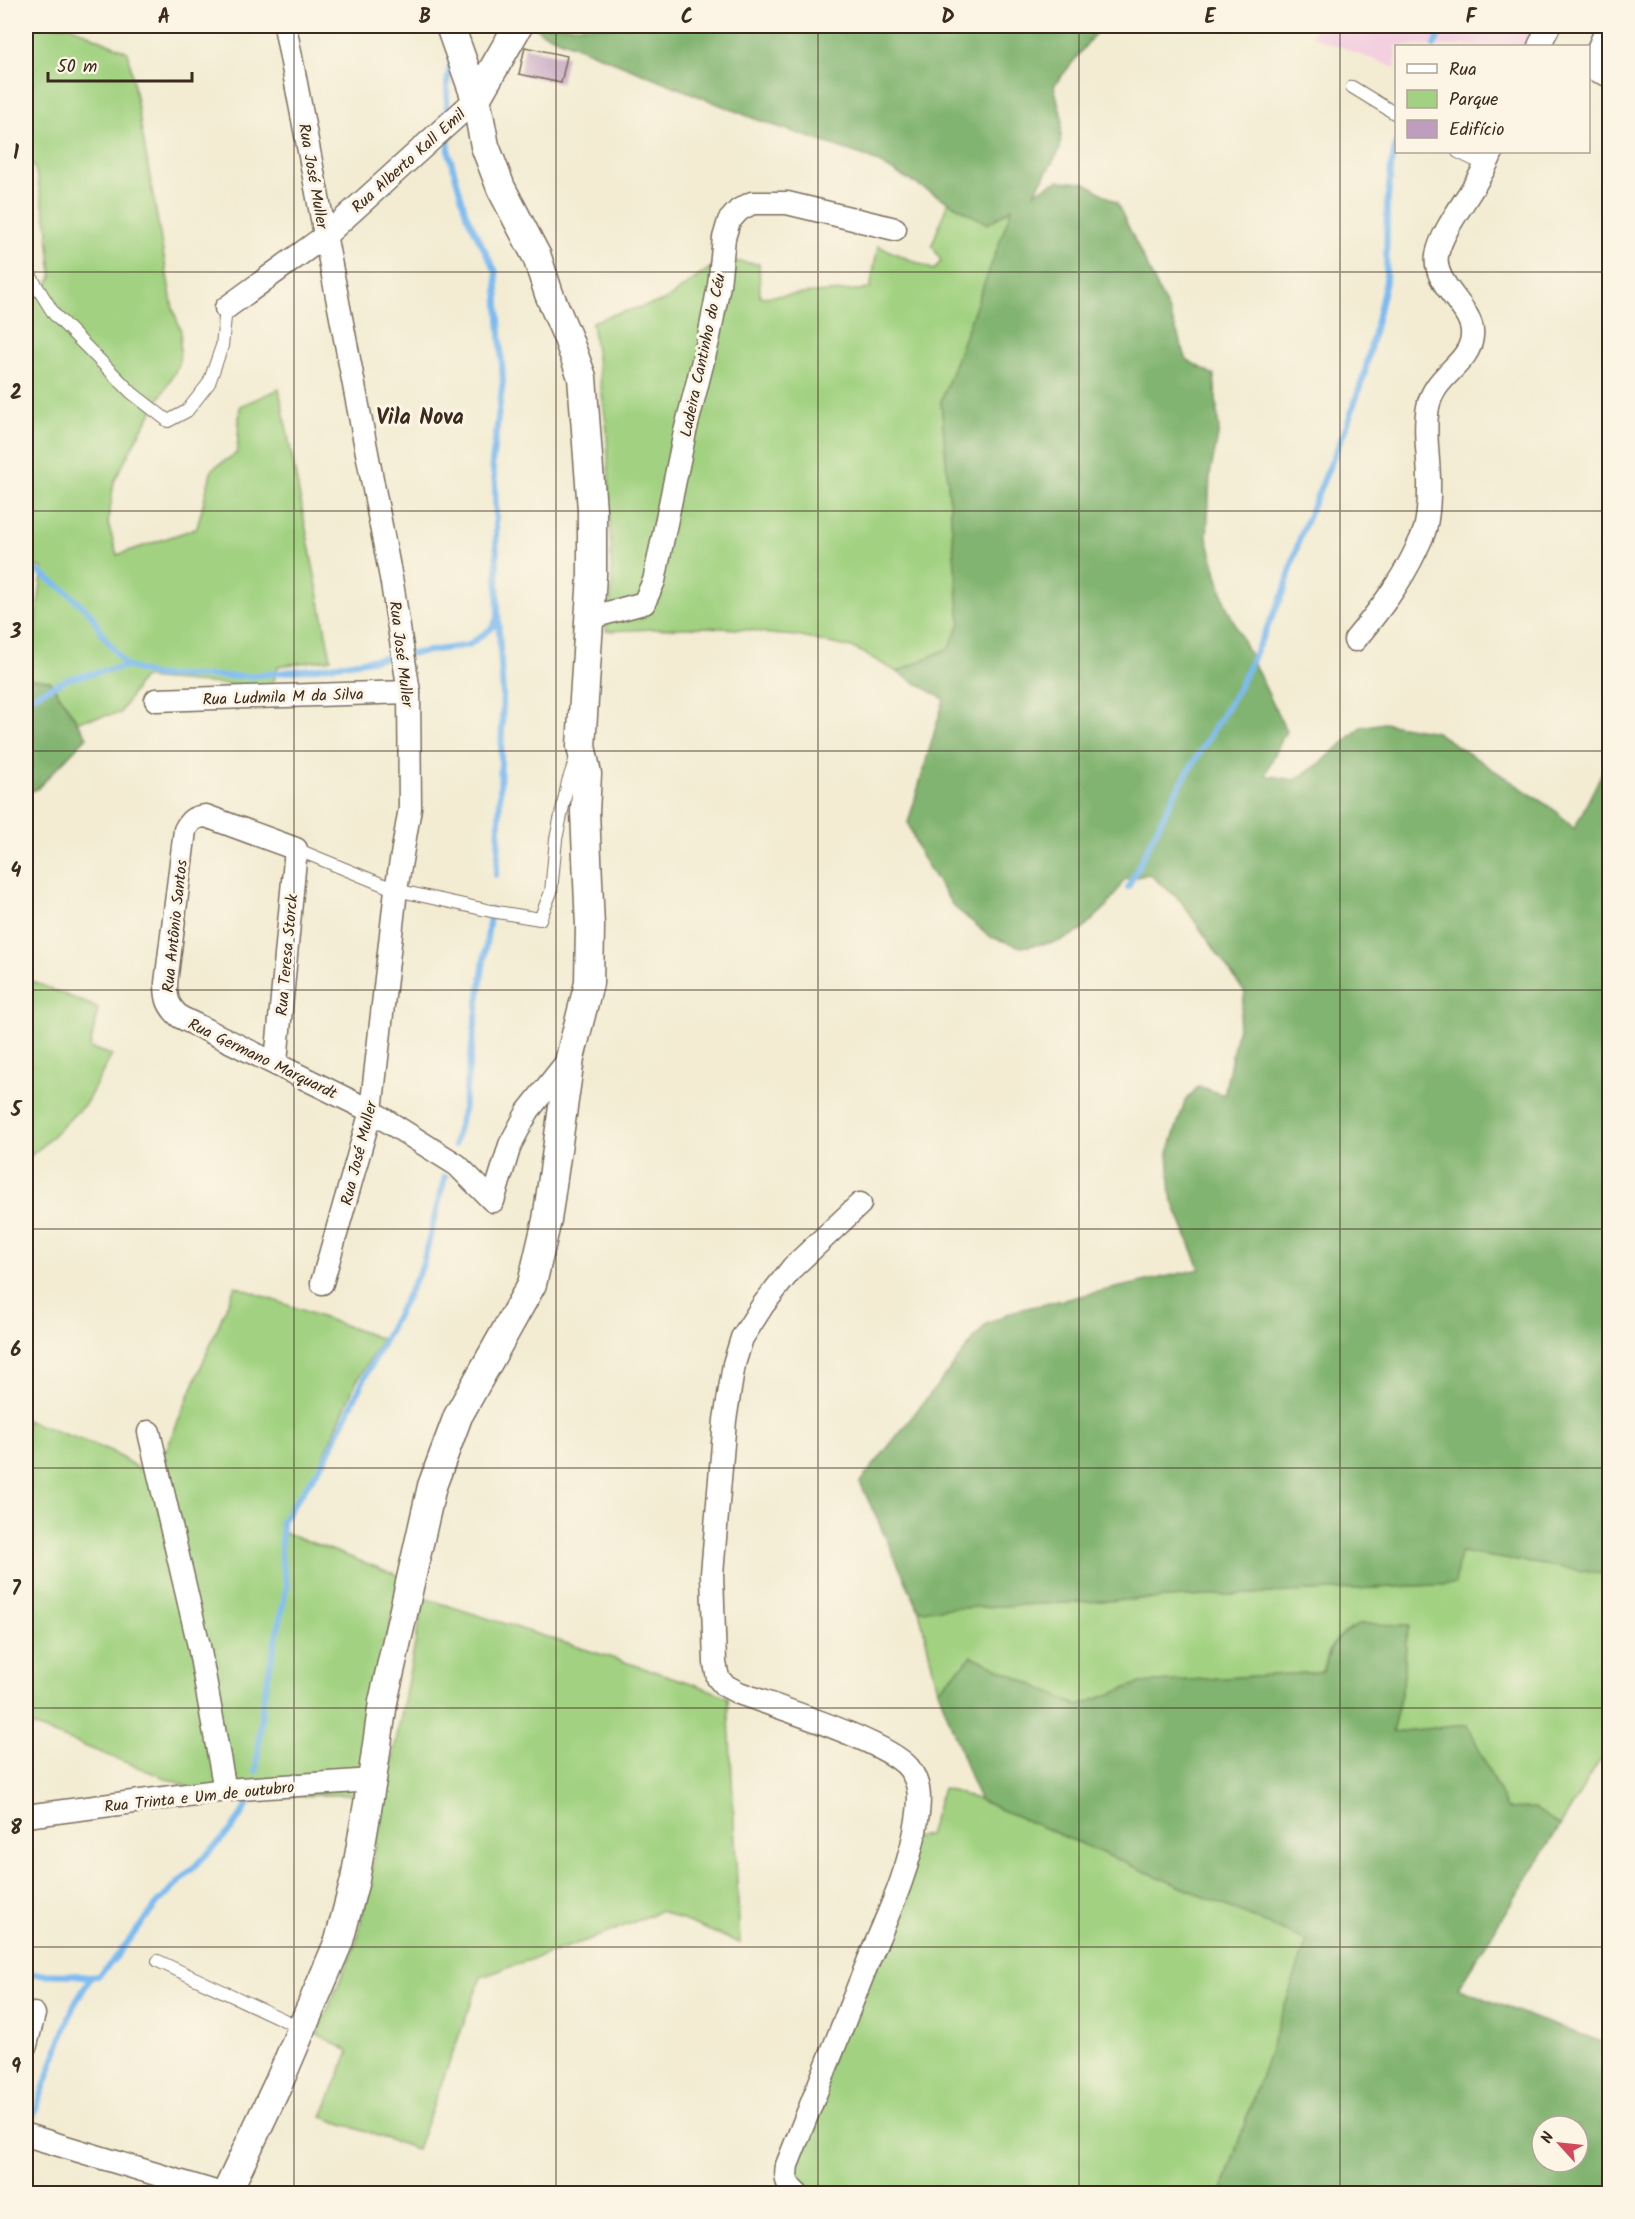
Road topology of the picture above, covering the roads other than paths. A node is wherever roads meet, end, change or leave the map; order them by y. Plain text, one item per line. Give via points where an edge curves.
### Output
1 (285, 26) edge
2 (450, 26) edge
3 (518, 26) edge
4 (1549, 26) edge
5 (1608, 26) edge
6 (1540, 45) edge
7 (1610, 76) edge
8 (1352, 87) dead end
9 (476, 99) junction
10 (1395, 113) edge
11 (1463, 153) edge
12 (1490, 159) edge
13 (895, 229) dead end
14 (325, 236) junction
15 (26, 269) edge
16 (226, 308) joint
17 (589, 618) junction
18 (1355, 640) dead end
19 (409, 692) junction
20 (156, 700) dead end
21 (581, 746) junction
22 (296, 849) junction
23 (396, 890) junction
24 (180, 1017) joint
25 (570, 1058) junction
26 (276, 1062) junction
27 (372, 1111) junction
28 (860, 1204) dead end
29 (322, 1283) dead end
30 (149, 1432) dead end
31 (372, 1780) junction
32 (225, 1790) junction
33 (26, 1816) edge
34 (158, 1961) dead end
35 (34, 2014) dead end
36 (303, 2029) junction
37 (26, 2045) edge
38 (26, 2135) edge
39 (224, 2193) edge
40 (797, 2193) edge

1 - 14 street, Rua José Muller
2 - 9 street
3 - 9 street
4 - 6 street
5 - 7 street via 1590,68
8 - 10 lane
9 - 14 street, Rua Alberto Kall Emil
9 - 17 street via 485,146 537,257 582,376 592,510
11 - 12 lane
12 - 18 street via 1437,254 1436,270 1466,314 1473,335 1467,354 1434,387 1428,407 1425,530 1389,598
13 - 17 street, Ladeira Cantinho do Céu via 787,203 752,203 738,210 729,221 709,337 654,581 644,603
14 - 16 street, Rua Alberto Kall Emil
14 - 19 street, Rua José Muller via 392,583
15 - 16 lane via 54,314 132,393 168,421 187,411 208,383 222,346
17 - 21 street
19 - 20 street, Rua Ludmila M da Silva
19 - 23 street, Rua José Muller via 410,808
21 - 23 lane via 568,782 556,839 551,892 540,920
21 - 25 street via 587,774 589,983
22 - 23 lane
22 - 24 street, Rua Antônio Santos via 206,816 190,821 185,830 166,983 166,999
22 - 26 street, Rua Teresa Storck
23 - 27 street, Rua José Muller
24 - 26 street, Rua Germano Marquardt
25 - 27 street, Rua Germano Marquardt via 528,1111 510,1145 493,1201 457,1166
25 - 31 street via 547,1220 532,1284 458,1416 432,1486 383,1702
26 - 27 street, Rua Germano Marquardt
27 - 29 street, Rua José Muller
28 - 40 street via 793,1267 742,1338 725,1420 712,1574 715,1662 718,1678 724,1685 866,1741 907,1766 918,1782 918,1819 911,1851 787,2165 785,2178
30 - 32 street via 199,1646
31 - 32 street, Rua Trinta e Um de outubro
31 - 36 street via 355,1880 339,1941
32 - 33 street, Rua Trinta e Um de outubro
34 - 36 lane
35 - 37 street
36 - 39 street
38 - 39 street

